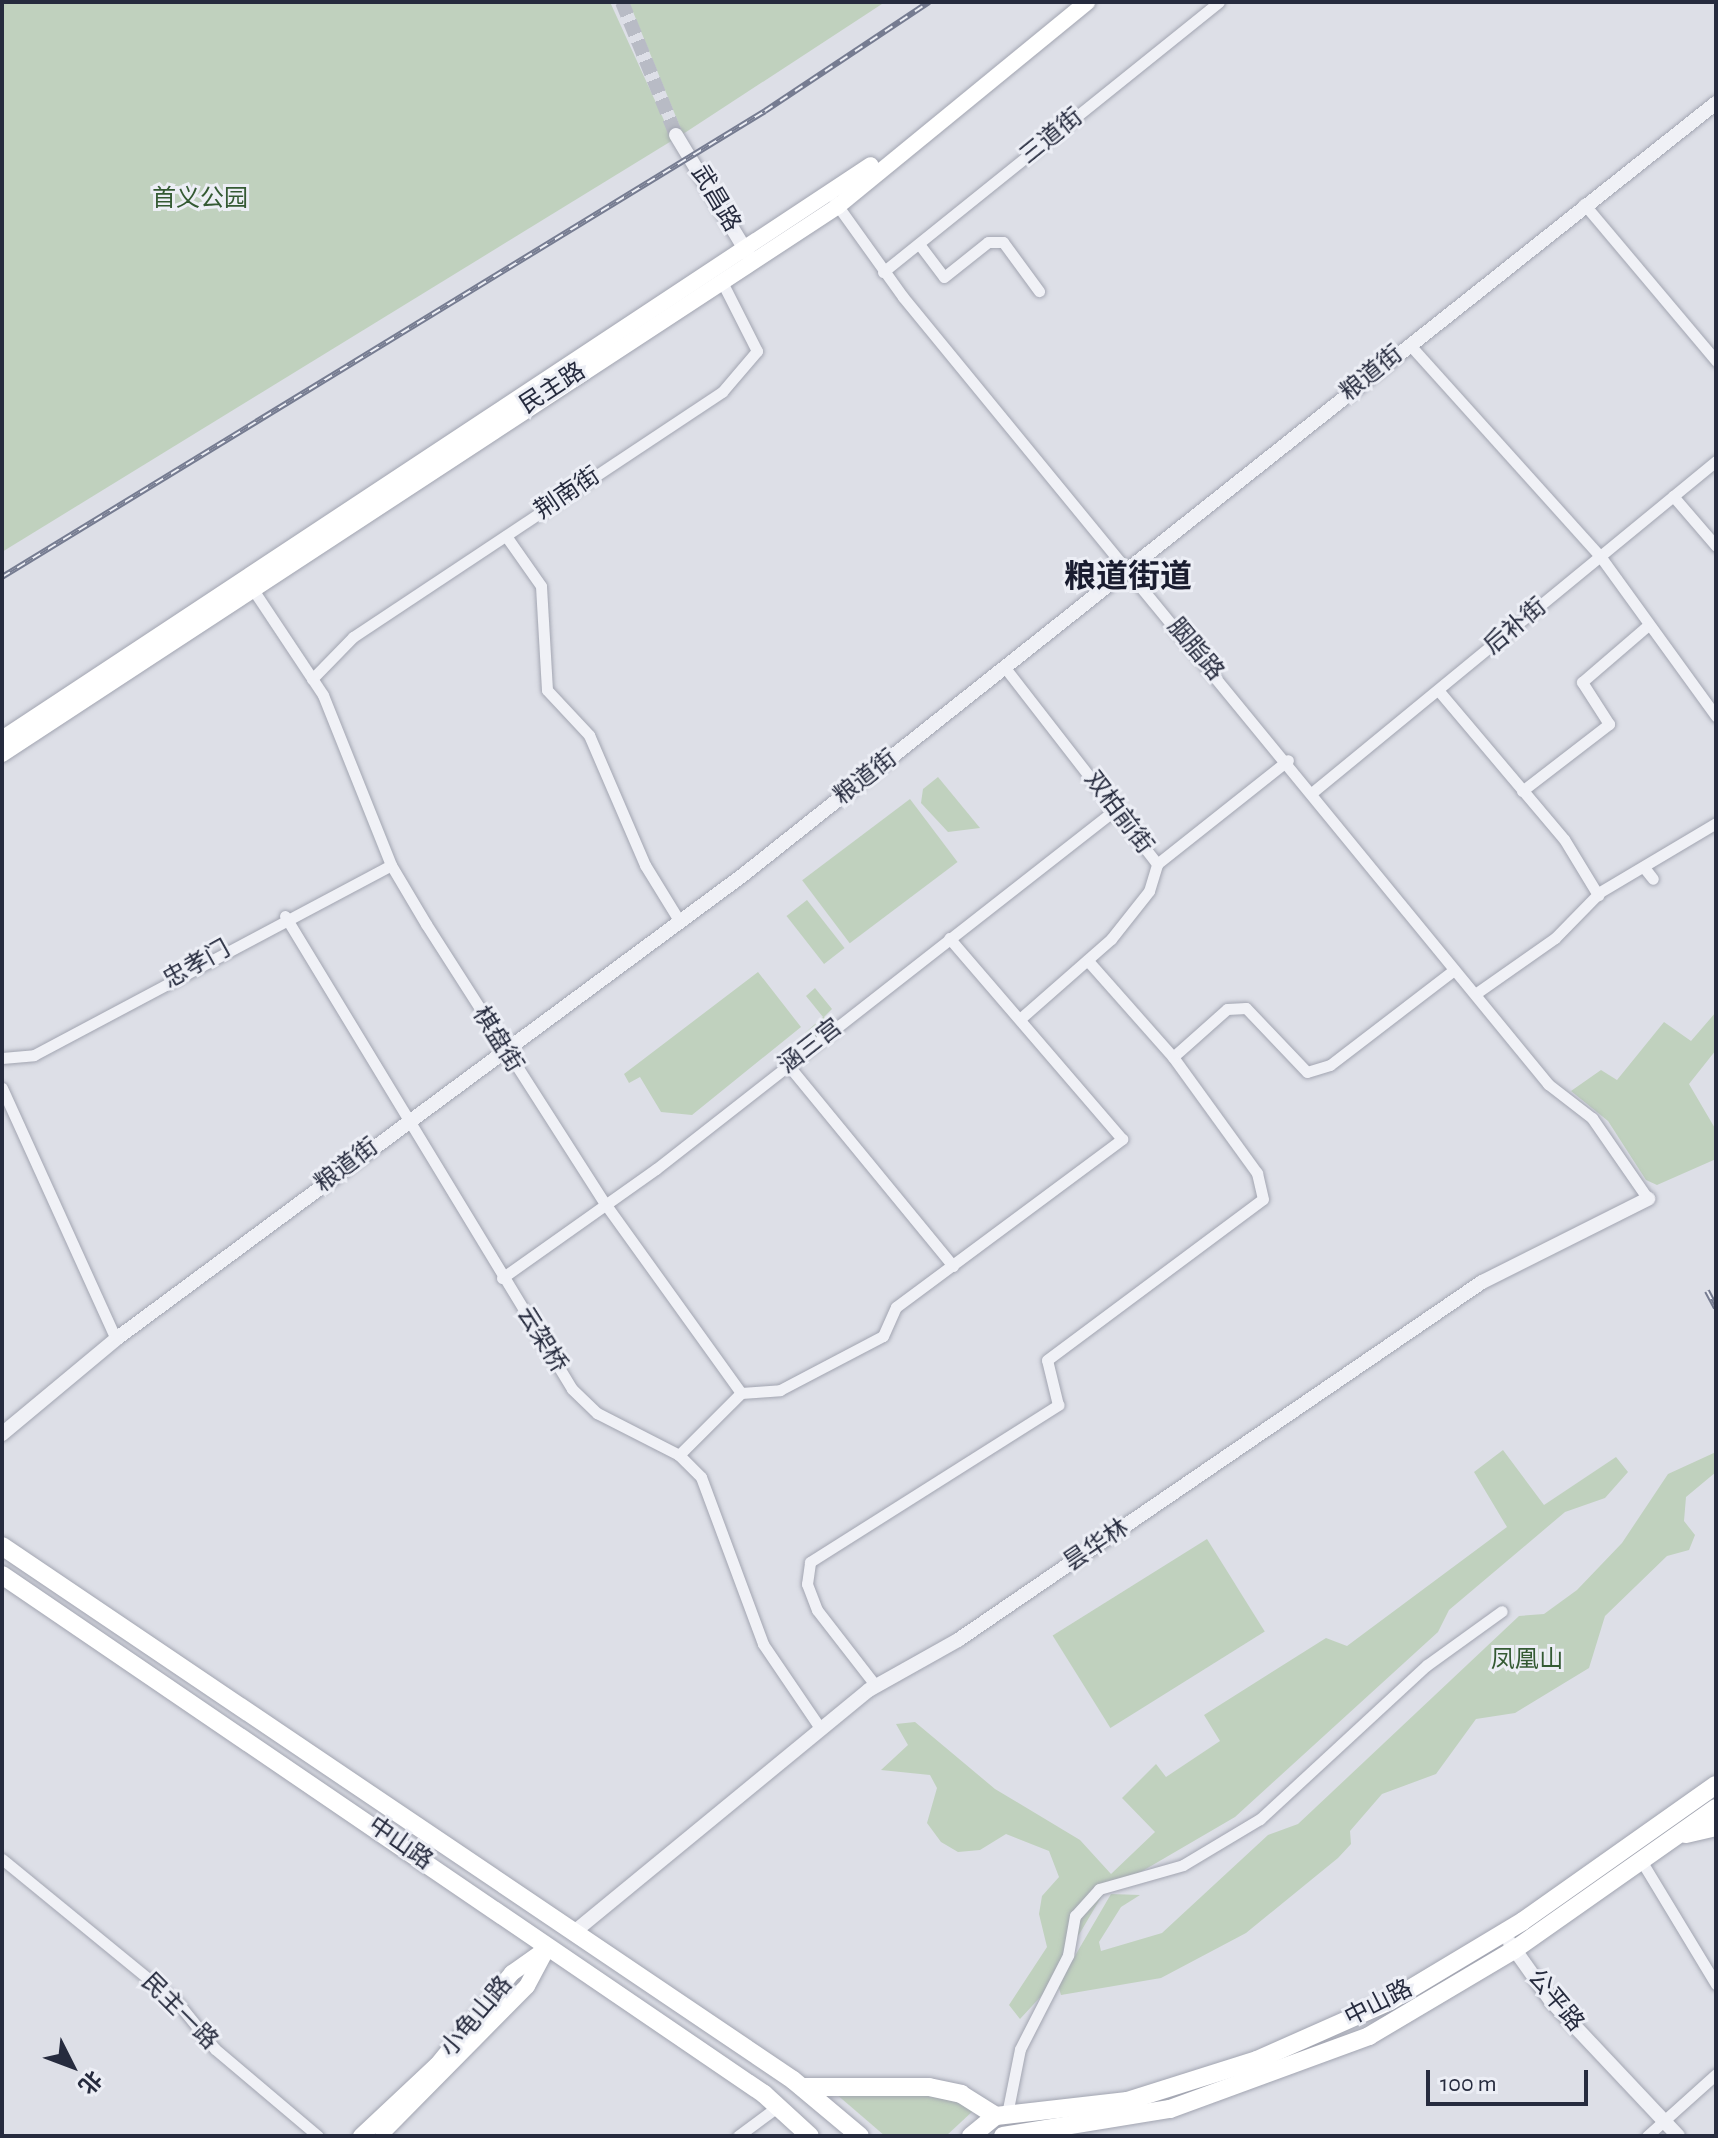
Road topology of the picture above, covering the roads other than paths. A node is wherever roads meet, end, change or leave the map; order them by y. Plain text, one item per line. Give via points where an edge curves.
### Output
1 (1070, 2) edge
2 (1087, 2) edge
3 (1219, 2) edge
4 (1716, 103) edge
5 (676, 135) tunnel mouth
6 (828, 192) junction
7 (1584, 204) junction
8 (838, 206) junction
9 (919, 244) junction
10 (743, 246) junction
11 (754, 263) junction
12 (883, 272) junction
13 (722, 282) junction
14 (1039, 291) dead end
15 (1409, 344) junction
16 (1716, 361) edge
17 (1716, 461) edge
18 (1673, 496) junction
19 (506, 536) junction
20 (1716, 546) edge
21 (1600, 556) junction
22 (1128, 571) junction
23 (252, 588) junction
24 (1647, 626) junction
25 (1006, 669) junction
26 (312, 679) junction
27 (1438, 690) junction
28 (1716, 716) edge
29 (2, 739) edge
30 (2, 754) edge
31 (1288, 760) junction
32 (1314, 791) junction
33 (1522, 791) junction
34 (1116, 809) junction
35 (1716, 823) edge
36 (1157, 864) junction
37 (391, 865) junction
38 (1598, 895) junction
39 (285, 916) junction
40 (680, 922) junction
41 (949, 938) junction
42 (1089, 962) junction
43 (1454, 970) junction
44 (1478, 992) junction
45 (1021, 1018) junction
46 (503, 1051) junction
47 (1173, 1057) junction
48 (2, 1058) edge
49 (788, 1065) junction
50 (2, 1088) edge
51 (412, 1118) junction
52 (1648, 1199) joint
53 (606, 1205) junction
54 (953, 1266) junction
55 (502, 1278) junction
56 (116, 1339) junction
57 (741, 1393) junction
58 (2, 1434) edge
59 (679, 1455) junction
60 (2, 1546) edge
61 (2, 1575) edge
62 (1502, 1611) dead end
63 (876, 1686) junction
64 (217, 1692) junction
65 (204, 1710) junction
66 (820, 1728) junction
67 (1716, 1785) edge
68 (1716, 1808) edge
69 (1716, 1827) edge
70 (1680, 1836) junction
71 (2, 1859) edge
72 (1642, 1862) junction
73 (573, 1933) junction
74 (1503, 1933) junction
75 (549, 1947) junction
76 (1514, 1950) junction
77 (1716, 1984) edge
78 (1716, 2074) edge
79 (797, 2083) junction
80 (777, 2107) junction
81 (1001, 2115) junction
82 (1663, 2121) junction
83 (318, 2136) edge
84 (361, 2136) edge
85 (377, 2136) edge
86 (738, 2136) edge
87 (810, 2136) edge
88 (860, 2136) edge
89 (971, 2136) edge
90 (1003, 2136) edge
91 (1647, 2136) edge
92 (1678, 2136) edge

1 - 6 main road, 民主路 via 925,126
2 - 8 main road, 民主路
3 - 9 street, 三道街
4 - 7 street, 粮道街
5 - 10 street, 武昌路
6 - 8 street, 胭脂路
6 - 10 main road, 民主路
7 - 15 street, 粮道街
7 - 16 street
8 - 11 main road, 民主路
8 - 12 street, 胭脂路
9 - 12 street, 三道街
9 - 14 street via 944,277 988,242 1003,242
10 - 11 street, 武昌路
10 - 29 main road, 民主路
11 - 13 main road, 民主路
12 - 22 street, 胭脂路
13 - 19 street, 荆南街 via 757,351 722,392
13 - 23 main road, 民主路
15 - 21 street
15 - 22 street, 粮道街
17 - 18 street, 后补街
18 - 20 street
18 - 21 street, 后补街
19 - 26 street, 荆南街 via 353,637
19 - 40 street via 541,586 547,690 589,735 645,865
21 - 24 street
21 - 27 street, 后补街
22 - 25 street, 粮道街
22 - 31 street, 胭脂路
23 - 26 street, 棋盘街
23 - 30 main road, 民主路
24 - 28 street
24 - 33 street via 1582,682 1609,724
25 - 34 street, 双柏前街
25 - 40 street, 粮道街
26 - 37 street, 棋盘街
27 - 32 street, 后补街
27 - 33 street
31 - 32 street, 胭脂路
31 - 36 street, 双柏前街
32 - 43 street, 胭脂路
33 - 38 street
34 - 36 street, 双柏前街
34 - 41 street, 涵三宫
35 - 38 street
36 - 42 street via 1149,891
37 - 39 street, 忠孝门
37 - 46 street, 棋盘街
38 - 44 street via 1555,938
39 - 48 street, 忠孝门 via 34,1055
39 - 51 street, 云架桥 via 319,980
40 - 46 street, 粮道街
41 - 45 street
41 - 49 street, 涵三宫
42 - 45 street
42 - 47 street
43 - 44 street, 胭脂路
43 - 47 street via 1330,1065 1307,1072 1246,1008 1227,1009
44 - 52 street, 胭脂路 via 1548,1084 1592,1118
45 - 54 street via 1122,1139
46 - 51 street, 粮道街
46 - 53 street, 棋盘街
47 - 63 street via 1257,1173 1263,1199 1047,1360 1058,1405 810,1562 807,1584 817,1610
49 - 53 street, 涵三宫
49 - 54 street
50 - 56 street
51 - 55 street, 云架桥
51 - 56 street, 粮道街
52 - 63 street, 昙华林 via 1482,1282 958,1640
53 - 55 street, 涵三宫
53 - 57 street, 棋盘街
54 - 57 street via 896,1307 883,1336 780,1390
55 - 59 street, 云架桥 via 572,1389 597,1413
56 - 58 street, 粮道街
57 - 59 street
59 - 66 street, 云架桥 via 701,1477 775,1667
60 - 64 main road, 中山路
61 - 65 main road, 中山路
62 - 81 street via 1427,1665 1260,1819 1183,1865 1099,1889 1075,1916 1068,1955 1020,2049
63 - 66 street, 昙华林
64 - 65 main road
64 - 73 main road, 中山路
65 - 75 main road, 中山路
66 - 73 street, 昙华林
67 - 74 main road, 中山路
68 - 70 main road, 中山路
69 - 70 main road
70 - 72 main road, 中山路
71 - 83 street, 民主一路 via 178,2003 215,2049
72 - 76 main road, 中山路
72 - 77 street
73 - 79 main road, 中山路
74 - 76 street, 公平路
74 - 81 main road, 中山路 via 1390,2001 1257,2060 1127,2101
75 - 80 main road, 中山路
75 - 84 main road, 小龟山路 via 512,1973 437,2065
75 - 85 main road, 小龟山路 via 527,1986
76 - 82 street, 公平路 via 1551,2001
76 - 90 main road, 中山路 via 1369,2036 1265,2080 1093,2126
78 - 82 street
79 - 81 main road via 929,2087 961,2094
79 - 88 main road, 中山路
80 - 86 street
80 - 87 main road, 中山路
81 - 89 main road
82 - 91 street
82 - 92 street, 公平路

